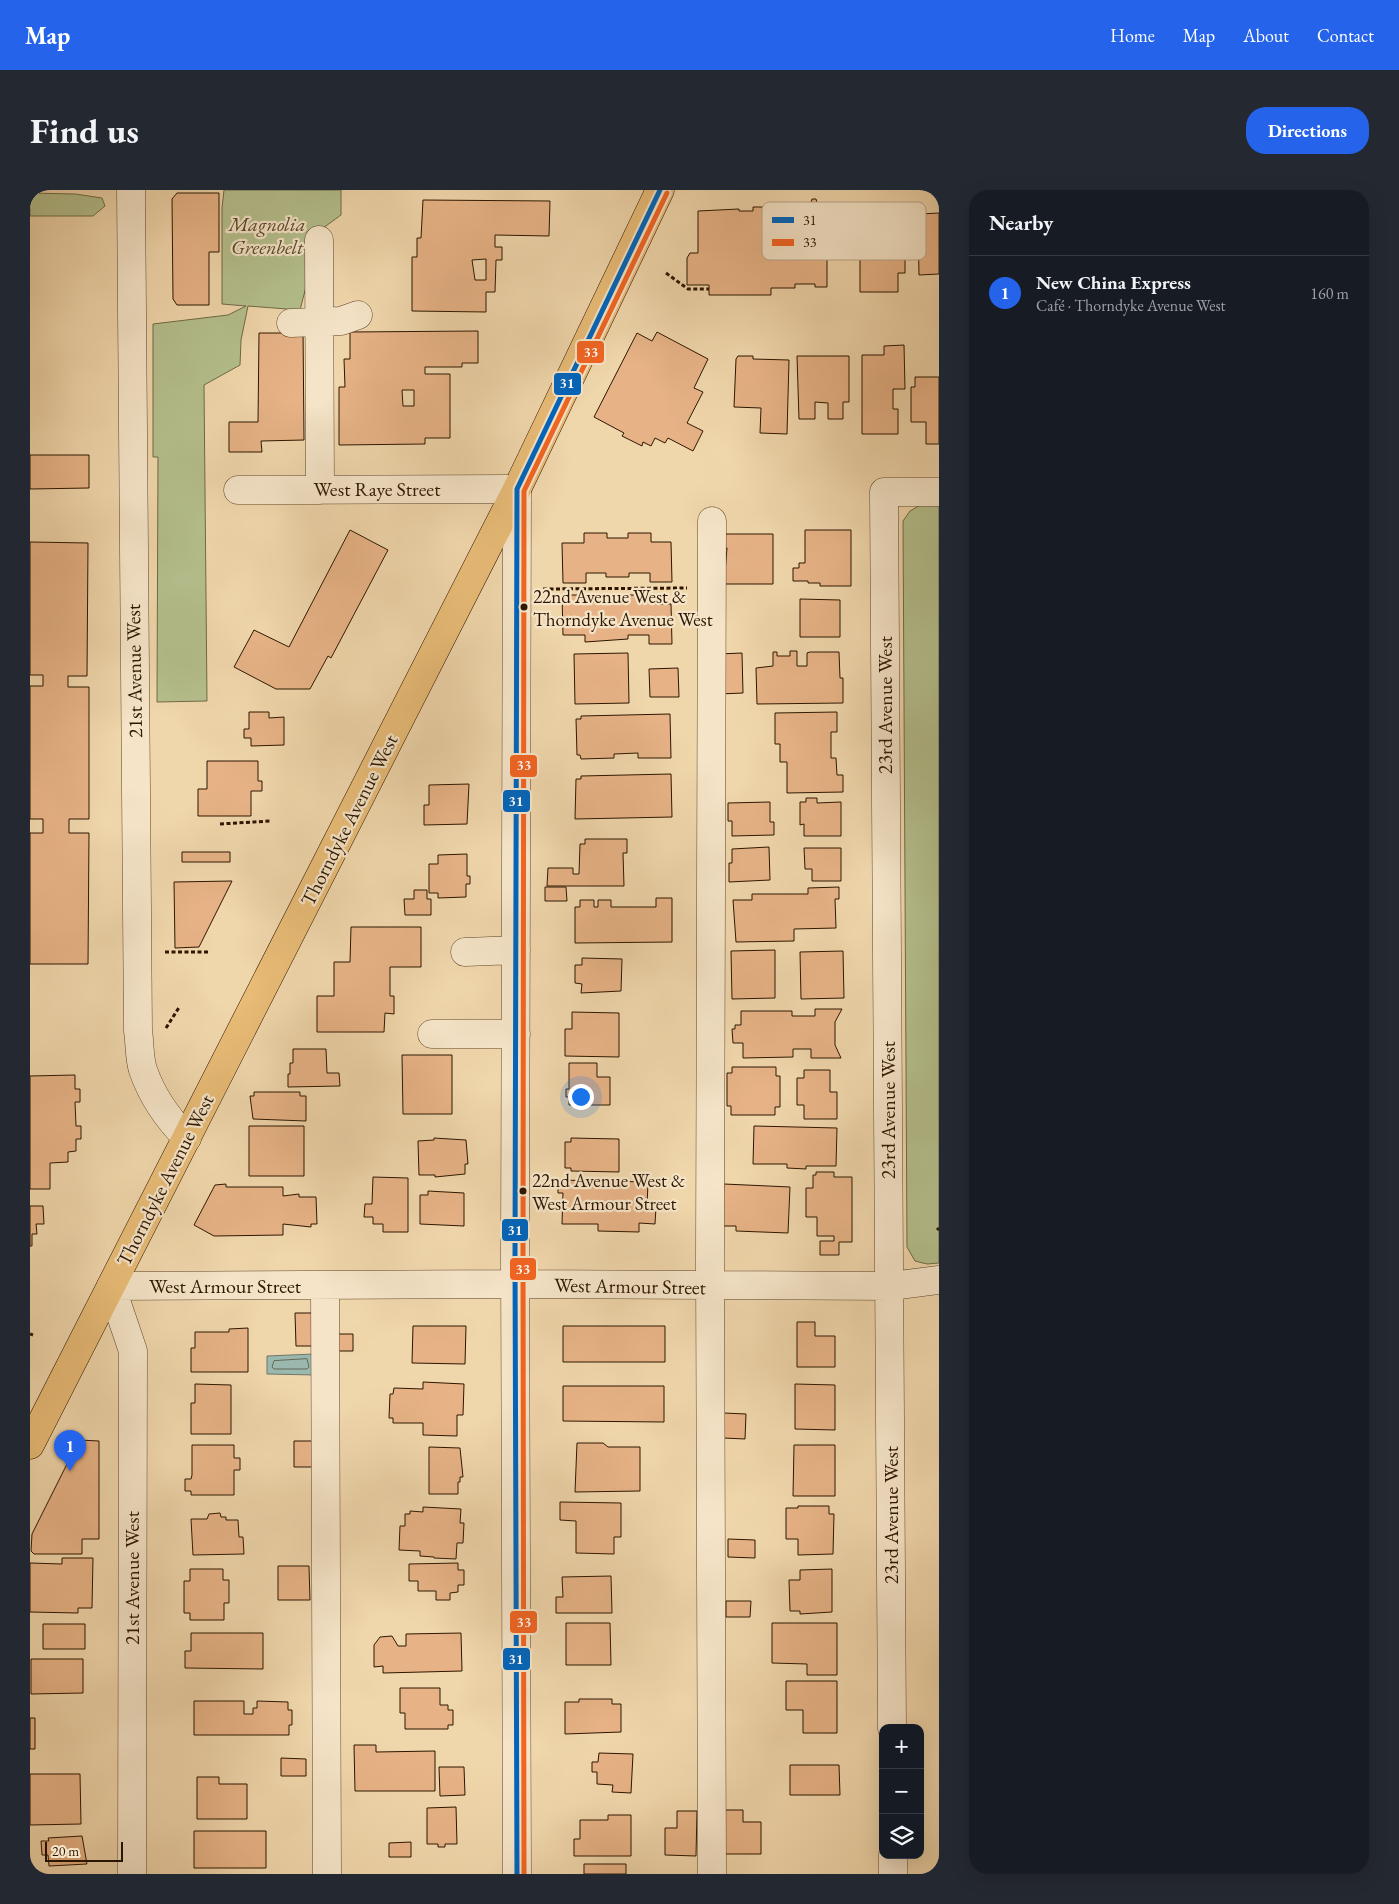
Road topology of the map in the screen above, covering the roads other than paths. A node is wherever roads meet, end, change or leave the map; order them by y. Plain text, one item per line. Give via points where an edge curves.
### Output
1 (131, 190) edge
2 (660, 190) edge
3 (319, 240) dead end
4 (358, 315) dead end
5 (304, 323) junction
6 (517, 489) junction
7 (238, 490) dead end
8 (320, 490) junction
9 (939, 492) edge
10 (712, 521) dead end
11 (516, 950) junction
12 (465, 952) dead end
13 (432, 1034) dead end
14 (516, 1034) junction
15 (187, 1138) junction
16 (939, 1280) edge
17 (515, 1284) junction
18 (111, 1286) junction
19 (325, 1286) junction
20 (710, 1286) junction
21 (890, 1286) junction
22 (30, 1445) edge
23 (892, 1724) edge
24 (893, 1859) edge
25 (132, 1874) edge
26 (327, 1874) edge
27 (517, 1874) edge
28 (712, 1874) edge
29 (893, 1874) edge

1 - 15 street, 21st Avenue West via 138,1031 146,1077 158,1102
2 - 6 main road, Thorndyke Avenue West
3 - 5 street
4 - 5 street via 341,321
5 - 8 street
6 - 8 street, West Raye Street
6 - 11 street
6 - 15 main road, Thorndyke Avenue West
7 - 8 street, West Raye Street
9 - 21 street, 23rd Avenue West via 884,492
10 - 20 street
11 - 12 street
11 - 14 street
13 - 14 street
14 - 17 street
15 - 18 main road, Thorndyke Avenue West
16 - 21 street, West Armour Street
17 - 19 street, West Armour Street
17 - 20 street, West Armour Street
17 - 27 street
18 - 19 street, West Armour Street
18 - 22 main road, Thorndyke Avenue West
18 - 25 street, 21st Avenue West via 133,1351
19 - 26 street
20 - 21 street, West Armour Street
20 - 28 street
21 - 23 street, 23rd Avenue West
24 - 29 street

